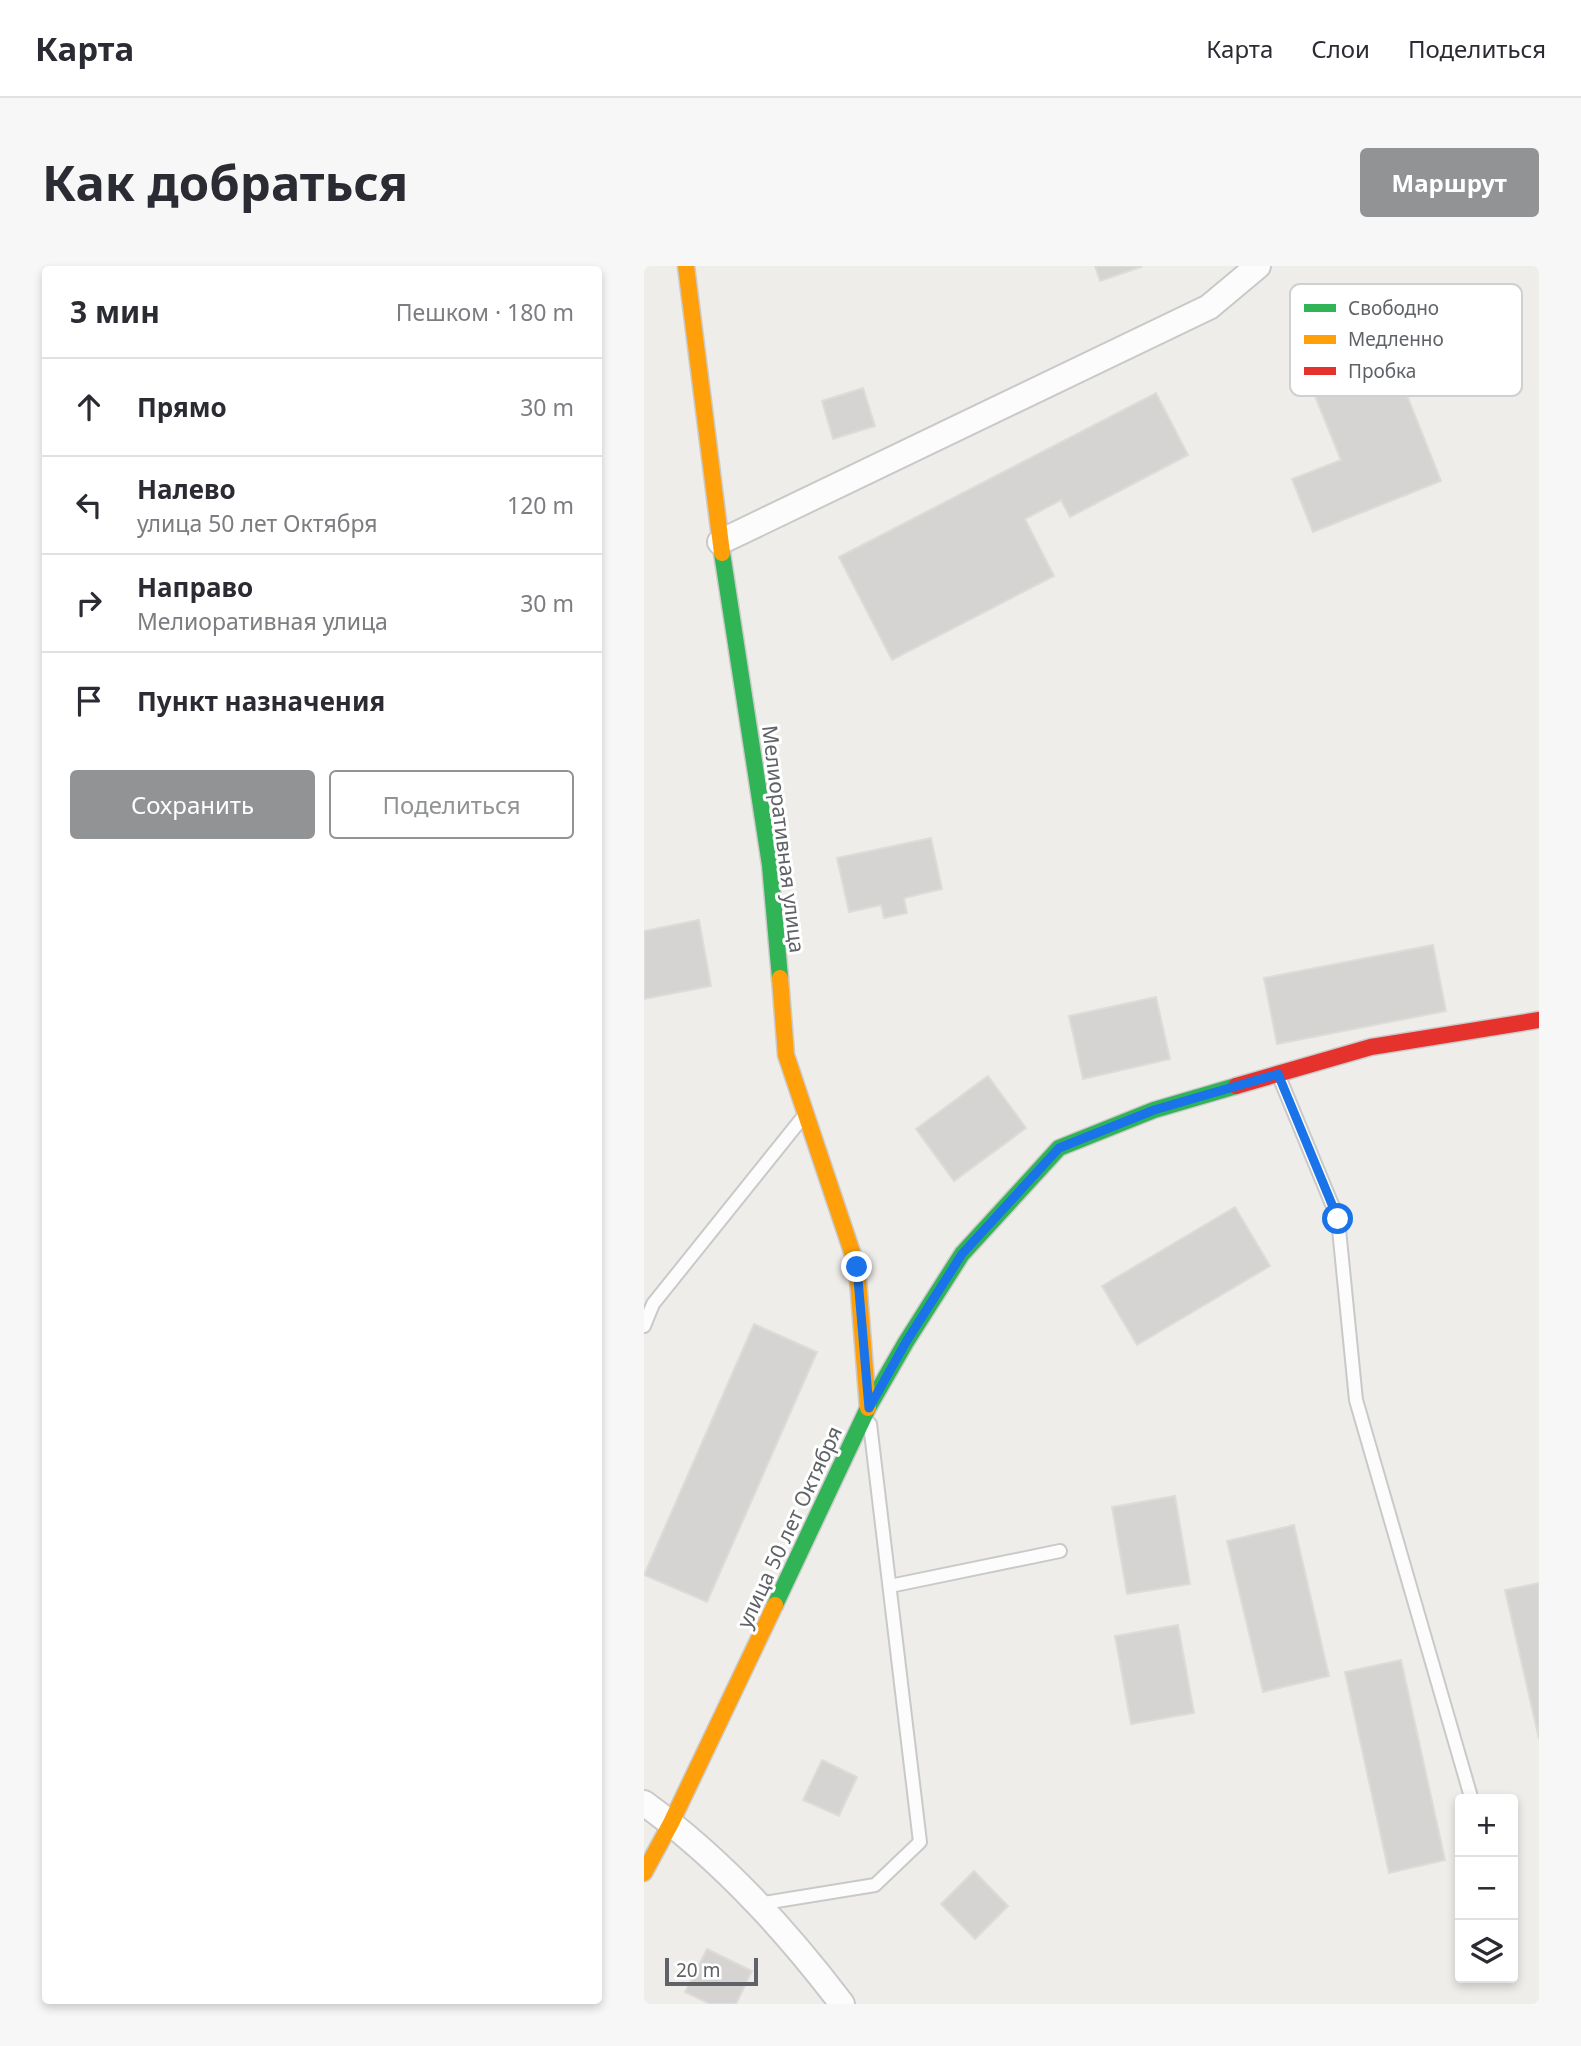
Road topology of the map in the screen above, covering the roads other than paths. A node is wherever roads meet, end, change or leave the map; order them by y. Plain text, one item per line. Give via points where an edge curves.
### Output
1 (686, 266) edge
2 (1258, 266) edge
3 (720, 542) junction
4 (1539, 1020) edge
5 (1278, 1074) junction
6 (805, 1114) junction
7 (644, 1326) edge
8 (869, 1408) junction
9 (1060, 1551) dead end
10 (890, 1586) junction
11 (1470, 1794) edge
12 (644, 1803) edge
13 (671, 1823) junction
14 (644, 1873) edge
15 (758, 1903) junction
16 (842, 2004) edge

1 - 3 main road, Мелиоративная улица
2 - 3 street via 1209,307
3 - 6 main road, Мелиоративная улица via 770,865 786,1055
4 - 5 main road, улица 50 лет Октября via 1371,1047
5 - 8 main road, улица 50 лет Октября via 1154,1110 1059,1148 962,1254
5 - 11 lane via 1338,1219 1356,1400
6 - 7 lane via 653,1304
6 - 8 main road, Мелиоративная улица via 857,1267
8 - 10 lane
8 - 13 main road, улица 50 лет Октября
9 - 10 lane
10 - 15 lane via 920,1842 874,1885
12 - 13 street
13 - 14 main road, улица 50 лет Октября
13 - 15 street
15 - 16 street

